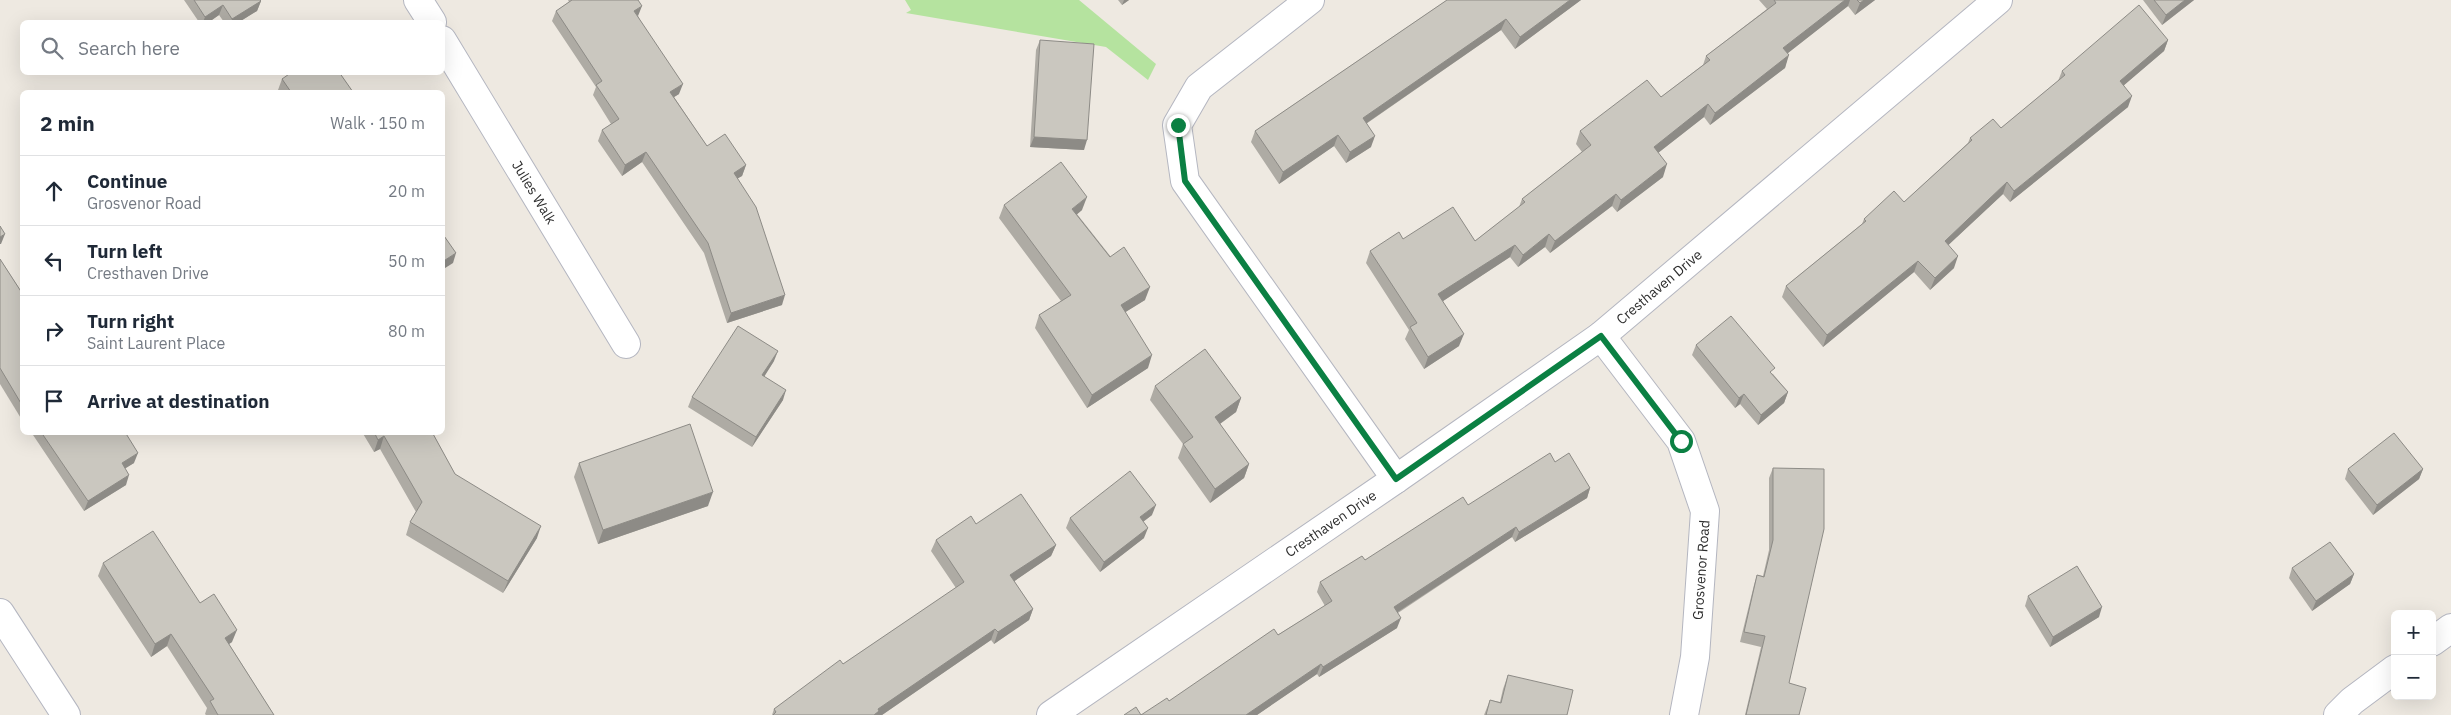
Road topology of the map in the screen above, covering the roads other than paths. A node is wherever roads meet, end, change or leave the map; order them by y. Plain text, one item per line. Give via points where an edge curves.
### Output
1 (418, 0) edge
2 (1310, 0) edge
3 (1998, 0) edge
4 (431, 20) edge
5 (445, 45) edge
6 (1601, 336) junction
7 (626, 344) dead end
8 (1396, 479) junction
9 (0, 613) edge
10 (2451, 628) edge
11 (2436, 639) edge
12 (2391, 672) edge
13 (66, 715) edge
14 (1051, 715) edge
15 (1684, 715) edge
16 (2338, 715) edge

1 - 4 street
2 - 8 street via 1199,87 1178,125 1185,181
3 - 6 street, Cresthaven Drive
5 - 7 street, Julies Walk
6 - 8 street, Cresthaven Drive
6 - 15 street, Grosvenor Road via 1681,441 1704,511 1695,657
8 - 14 street, Cresthaven Drive
9 - 13 street
10 - 11 street
12 - 16 street

